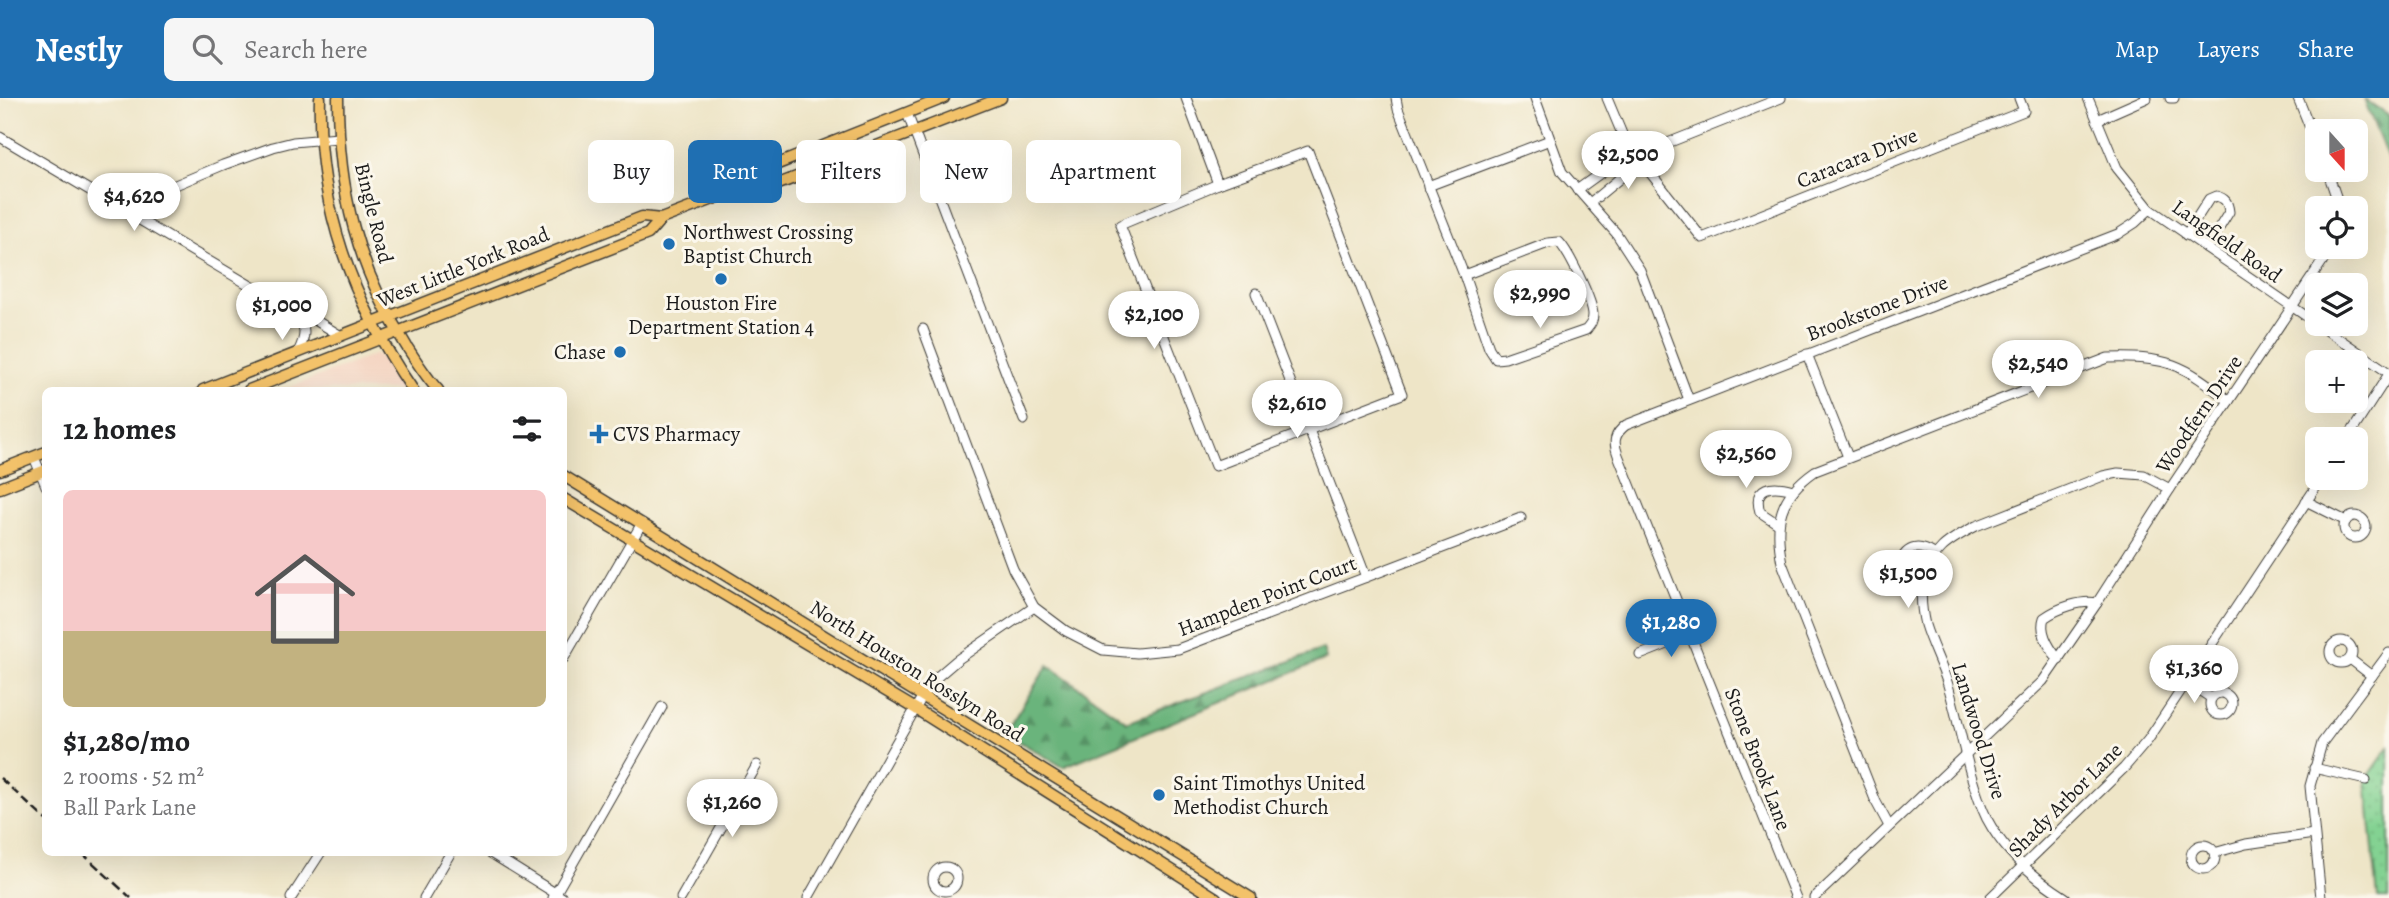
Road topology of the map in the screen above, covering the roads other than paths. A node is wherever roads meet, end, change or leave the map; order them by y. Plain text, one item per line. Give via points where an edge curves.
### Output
1 (320, 98) edge
2 (338, 98) edge
3 (944, 98) edge
4 (1002, 98) edge
5 (1186, 98) edge
6 (1396, 98) edge
7 (1535, 98) edge
8 (1607, 98) edge
9 (1781, 98) edge
10 (2019, 98) edge
11 (2088, 98) edge
12 (2147, 98) edge
13 (2298, 98) edge
14 (907, 113) junction
15 (2306, 119) edge
16 (2097, 120) junction
17 (914, 131) junction
18 (0, 136) edge
19 (338, 138) junction
20 (318, 139) junction
21 (1550, 139) junction
22 (1636, 156) junction
23 (782, 162) edge
24 (782, 183) edge
25 (1218, 184) junction
26 (1428, 186) junction
27 (1577, 190) junction
28 (703, 203) edge
29 (1590, 203) junction
30 (2150, 209) junction
31 (137, 217) junction
32 (661, 219) junction
33 (2186, 234) junction
34 (593, 236) junction
35 (2207, 248) junction
36 (600, 253) junction
37 (2324, 259) edge
38 (1464, 275) junction
39 (1256, 293) dead end
40 (283, 305) junction
41 (2292, 307) junction
42 (390, 316) junction
43 (372, 324) junction
44 (923, 330) dead end
45 (398, 331) junction
46 (341, 336) junction
47 (381, 339) junction
48 (298, 352) junction
49 (1807, 354) junction
50 (2389, 374) edge
51 (213, 387) edge
52 (257, 387) edge
53 (411, 387) edge
54 (436, 387) edge
55 (1689, 400) junction
56 (2229, 401) junction
57 (1024, 420) dead end
58 (2355, 427) edge
59 (1309, 431) junction
60 (1616, 437) joint
61 (42, 454) edge
62 (34, 457) junction
63 (1849, 457) junction
64 (42, 469) edge
65 (0, 470) edge
66 (42, 471) edge
67 (567, 478) edge
68 (0, 488) edge
69 (2170, 489) junction
70 (1793, 490) junction
71 (2314, 490) edge
72 (567, 501) edge
73 (2306, 501) junction
74 (1521, 518) dead end
75 (2346, 521) dead end
76 (642, 523) junction
77 (1778, 524) junction
78 (631, 540) junction
79 (1934, 554) junction
80 (1366, 577) junction
81 (1923, 585) junction
82 (770, 603) junction
83 (2097, 603) junction
84 (1034, 607) junction
85 (761, 616) junction
86 (1690, 635) junction
87 (567, 653) edge
88 (2389, 653) edge
89 (1640, 655) dead end
90 (2350, 659) dead end
91 (2059, 660) junction
92 (2372, 676) junction
93 (2186, 682) junction
94 (922, 697) junction
95 (2211, 698) dead end
96 (662, 707) dead end
97 (916, 709) junction
98 (1967, 754) junction
99 (758, 765) dead end
100 (2314, 768) junction
101 (2366, 780) dead end
102 (1059, 781) junction
103 (1049, 793) junction
104 (1889, 826) junction
105 (2314, 834) junction
106 (1172, 849) junction
107 (2214, 853) dead end
108 (318, 856) edge
109 (449, 856) edge
110 (495, 856) edge
111 (1161, 864) junction
112 (2024, 867) junction
113 (1223, 881) junction
114 (1212, 896) edge
115 (557, 897) edge
116 (291, 898) edge
117 (424, 898) edge
118 (681, 898) edge
119 (808, 898) edge
120 (1251, 898) edge
121 (1796, 898) edge
122 (1814, 898) edge
123 (1990, 898) edge
124 (2066, 898) edge
125 (2321, 898) edge

1 - 20 main road, Bingle Road
2 - 19 main road, Bingle Road
3 - 14 main road, West Little York Road
4 - 17 main road, West Little York Road
5 - 25 street
6 - 26 street
7 - 21 street
8 - 22 street
9 - 22 street
10 - 22 street, Caracara Drive via 2024,111 1702,238
11 - 16 street, Langfield Road
12 - 16 street
13 - 15 street
14 - 17 street
14 - 23 main road, West Little York Road
16 - 30 street, Langfield Road via 2117,168
17 - 24 main road, West Little York Road
17 - 57 street
18 - 31 street
19 - 20 street
19 - 42 main road, Bingle Road via 344,191 359,248
20 - 31 street via 273,147 161,191
20 - 43 main road, Bingle Road via 331,215
21 - 26 street
21 - 27 street via 1562,172
22 - 27 street via 1620,159
22 - 29 street via 1631,169
25 - 59 street via 1308,151 1402,394
25 - 59 street via 1120,225 1215,466
26 - 38 street
27 - 29 street
28 - 32 main road, West Little York Road
29 - 55 street via 1640,270
30 - 33 street, Langfield Road
30 - 49 street, Brookstone Drive via 2118,234
31 - 40 street
32 - 34 main road, West Little York Road via 642,218
32 - 36 main road, West Little York Road via 648,234
33 - 35 street, Langfield Road
33 - 35 street via 2209,199 2222,197 2229,212
34 - 36 main road
34 - 42 main road, West Little York Road
35 - 41 street, Langfield Road
36 - 45 main road, West Little York Road
37 - 41 street, Woodfern Drive
38 - 38 street via 1496,359 1586,330 1592,321 1593,312 1567,250 1559,242
39 - 59 street
40 - 46 street
40 - 48 street via 306,332
41 - 50 street, Langfield Road
41 - 56 street, Woodfern Drive
42 - 43 main road, West Little York Road
42 - 45 main road, Bingle Road
43 - 46 main road, West Little York Road
43 - 47 main road
44 - 84 street, Hampden Point Court via 1013,569
45 - 47 main road, West Little York Road
45 - 54 main road
46 - 48 main road, West Little York Road
47 - 52 main road, West Little York Road
47 - 53 main road
48 - 51 main road, West Little York Road
49 - 55 street, Brookstone Drive
49 - 63 street
50 - 58 street
55 - 60 street, Brookstone Drive via 1626,425
56 - 63 street via 2173,363 2143,357 2108,358
56 - 69 street, Woodfern Drive
59 - 80 street
60 - 86 street, Stone Brook Lane via 1618,455
61 - 62 main road
62 - 64 street
62 - 65 main road
63 - 70 street via 1815,471
66 - 68 main road
67 - 76 main road, North Houston Rosslyn Road
69 - 79 street via 2133,472 2103,476 1976,526
69 - 83 street, Woodfern Drive
70 - 77 street
70 - 77 street via 1770,486 1759,496 1760,512
71 - 73 street, Shady Arbor Lane
72 - 78 main road, North Houston Rosslyn Road
73 - 75 street
73 - 93 street, Shady Arbor Lane
74 - 80 street, Hampden Point Court
76 - 78 street
76 - 82 main road, North Houston Rosslyn Road
77 - 104 street via 1782,563
78 - 85 main road, North Houston Rosslyn Road
78 - 87 street
79 - 81 street, Landwood Drive
79 - 81 street via 1915,547 1900,563 1906,577
80 - 84 street, Hampden Point Court via 1178,649 1137,653 1103,650
81 - 98 street, Landwood Drive via 1925,625
82 - 85 main road
82 - 94 main road, North Houston Rosslyn Road
83 - 91 street, Woodfern Drive
83 - 91 street via 2078,603 2044,618 2042,627
84 - 94 street via 957,660 930,683
85 - 97 main road, North Houston Rosslyn Road
86 - 89 street
86 - 121 street, Stone Brook Lane
88 - 92 street
90 - 92 street
91 - 98 street, Woodfern Drive
92 - 100 street via 2322,743
93 - 95 street
93 - 112 street, Shady Arbor Lane via 2124,768
94 - 97 street
94 - 102 main road, North Houston Rosslyn Road
96 - 115 street
97 - 103 main road, North Houston Rosslyn Road
97 - 119 street
98 - 104 street, Woodfern Drive
98 - 112 street, Landwood Drive via 1988,819
99 - 118 street
100 - 101 street
100 - 105 street via 2310,786
102 - 103 main road
102 - 106 main road, North Houston Rosslyn Road
103 - 111 main road, North Houston Rosslyn Road
104 - 122 street, Woodfern Drive
105 - 107 street
105 - 125 street
106 - 111 main road
106 - 113 main road, North Houston Rosslyn Road
108 - 116 street
109 - 117 street
110 - 115 street
111 - 114 main road, North Houston Rosslyn Road
112 - 123 street, Shady Arbor Lane
112 - 124 street, Landwood Drive
113 - 114 main road
113 - 120 main road, North Houston Rosslyn Road

